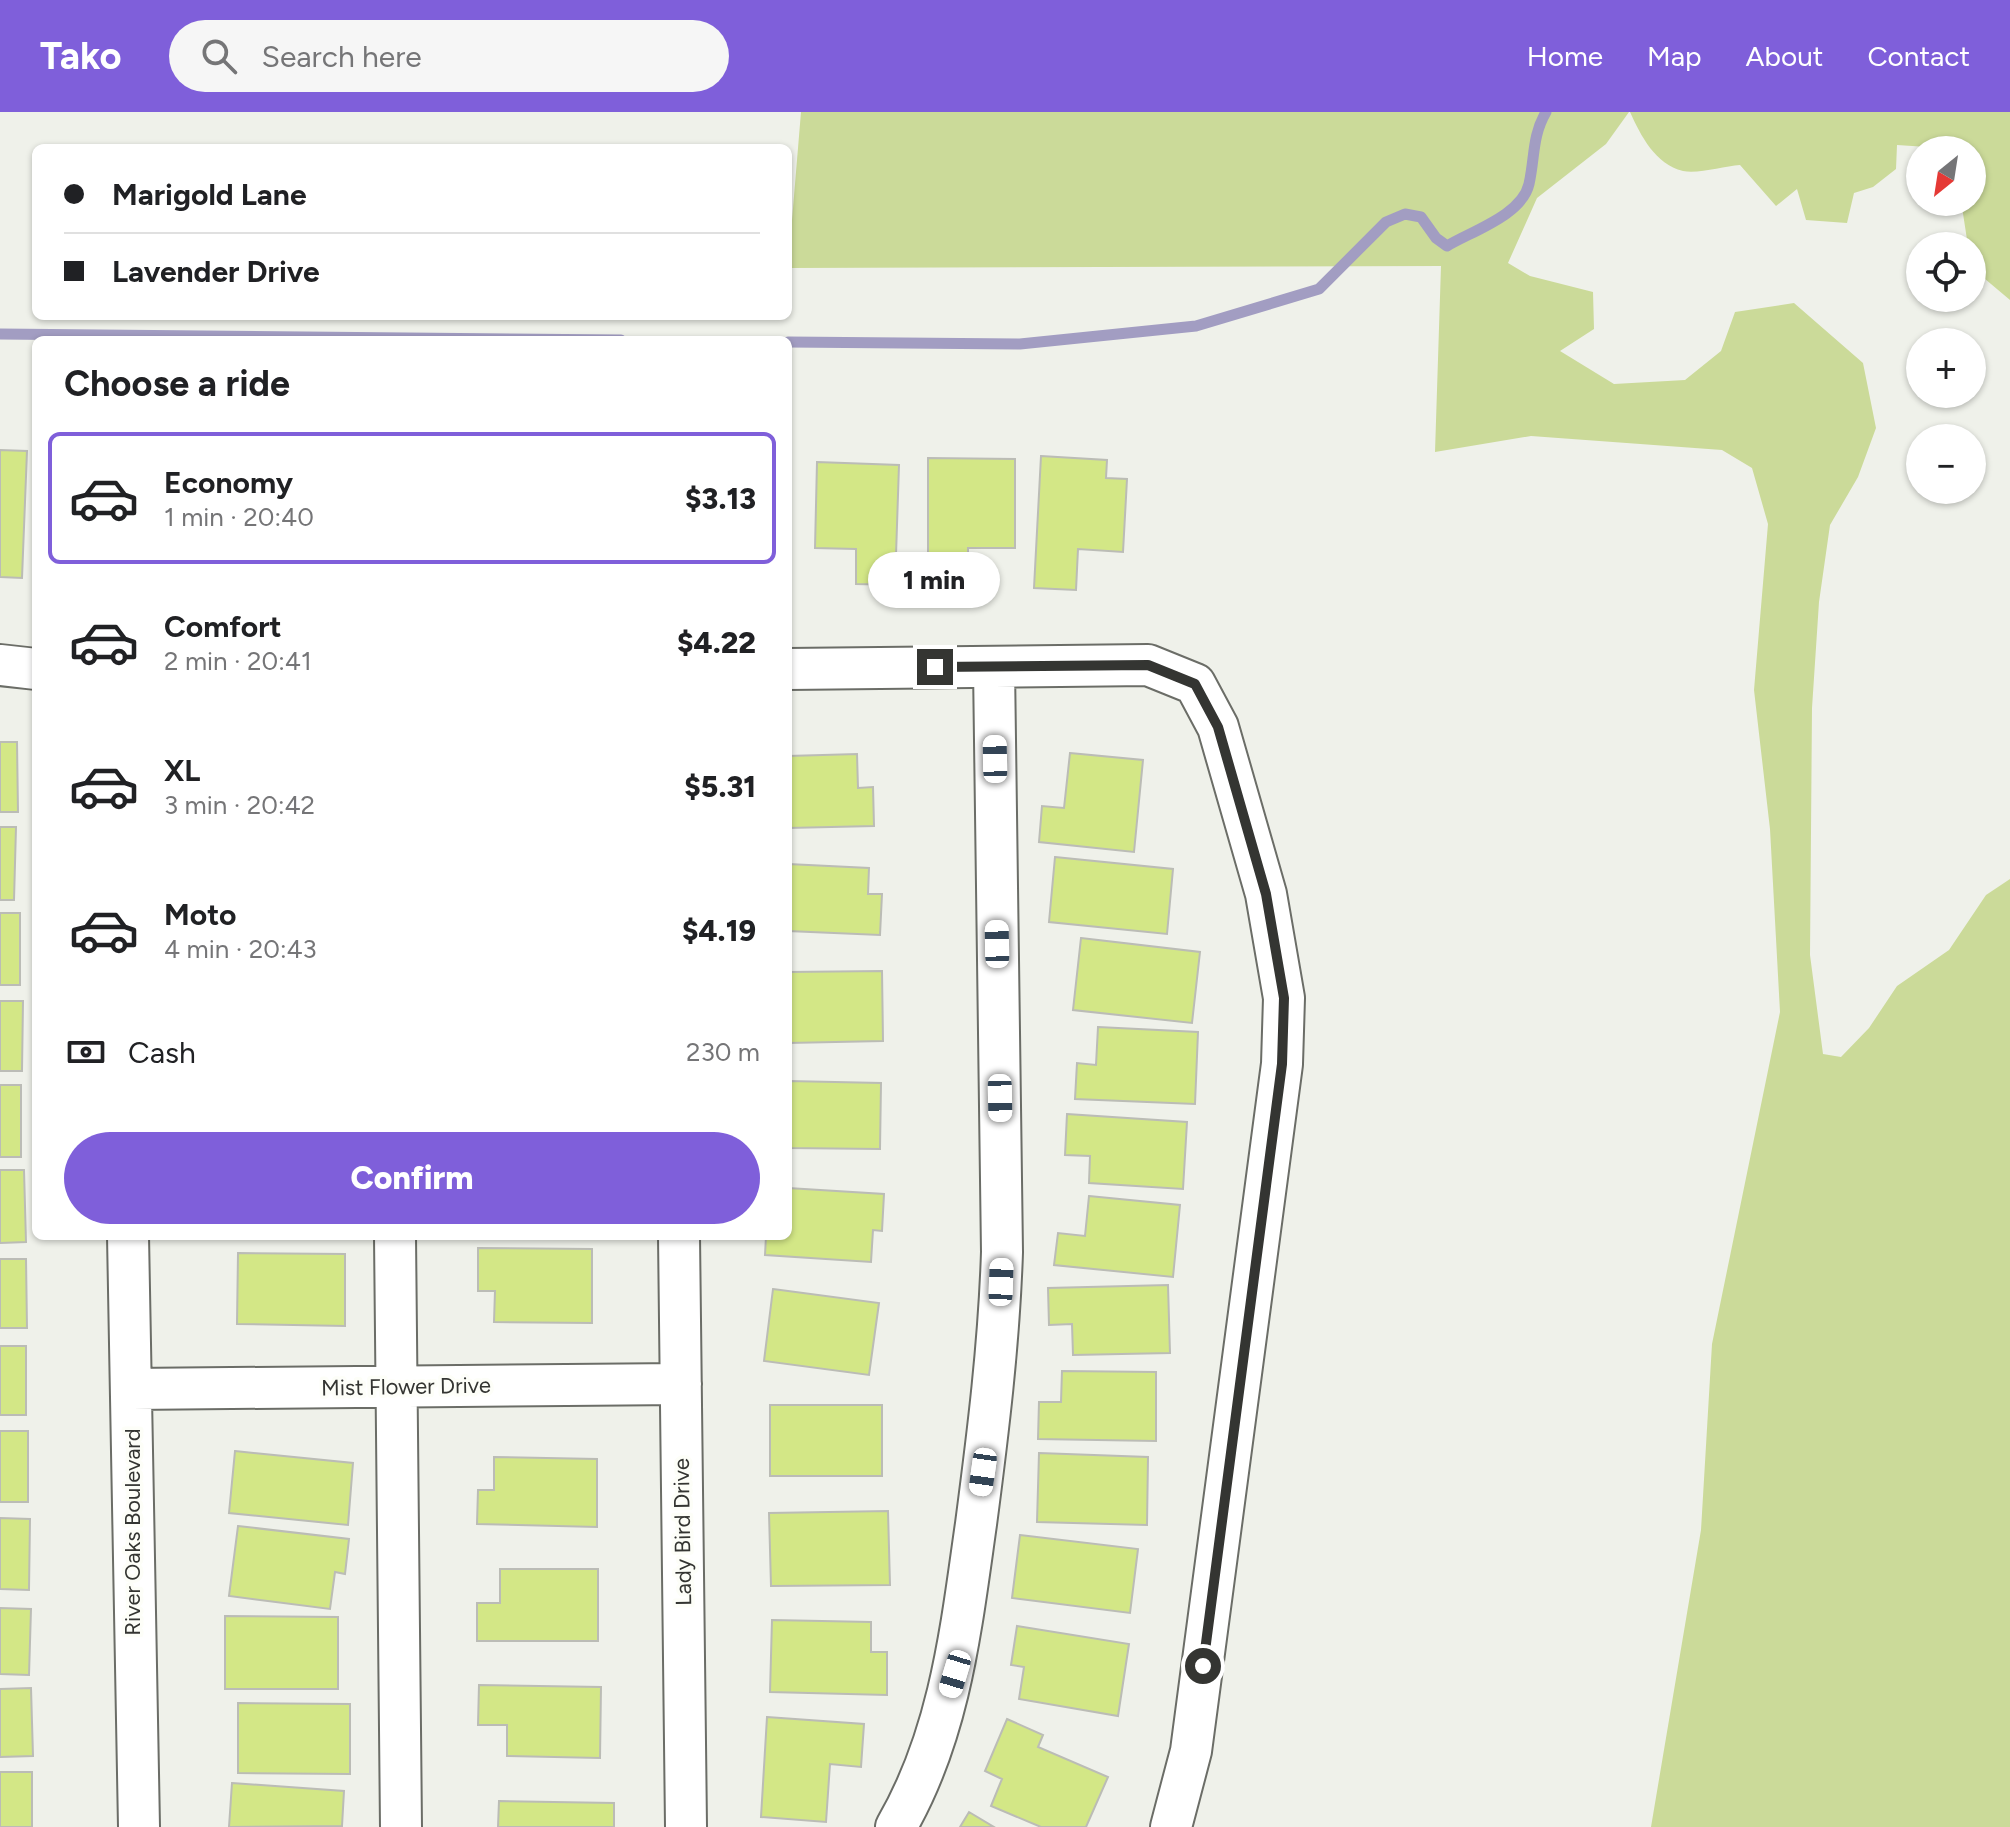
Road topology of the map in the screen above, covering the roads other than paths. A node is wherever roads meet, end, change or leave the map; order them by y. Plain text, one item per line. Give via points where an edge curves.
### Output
1 (0, 665) edge
2 (994, 667) junction
3 (32, 669) edge
4 (792, 669) edge
5 (128, 1240) edge
6 (395, 1240) edge
7 (679, 1240) edge
8 (681, 1384) junction
9 (396, 1386) junction
10 (132, 1389) junction
11 (139, 1827) edge
12 (401, 1827) edge
13 (686, 1827) edge
14 (896, 1827) edge
15 (1171, 1827) edge

1 - 3 street
2 - 4 street
2 - 14 street via 999,1343 955,1674 910,1803
2 - 15 street via 1148,665 1195,684 1218,727 1266,894 1284,998 1282,1064 1203,1666 1191,1751
5 - 10 street, River Oaks Boulevard
6 - 9 street
7 - 8 street, Lady Bird Drive
8 - 9 street, Mist Flower Drive
8 - 13 street, Lady Bird Drive
9 - 10 street, Mist Flower Drive
9 - 12 street
10 - 11 street, River Oaks Boulevard

